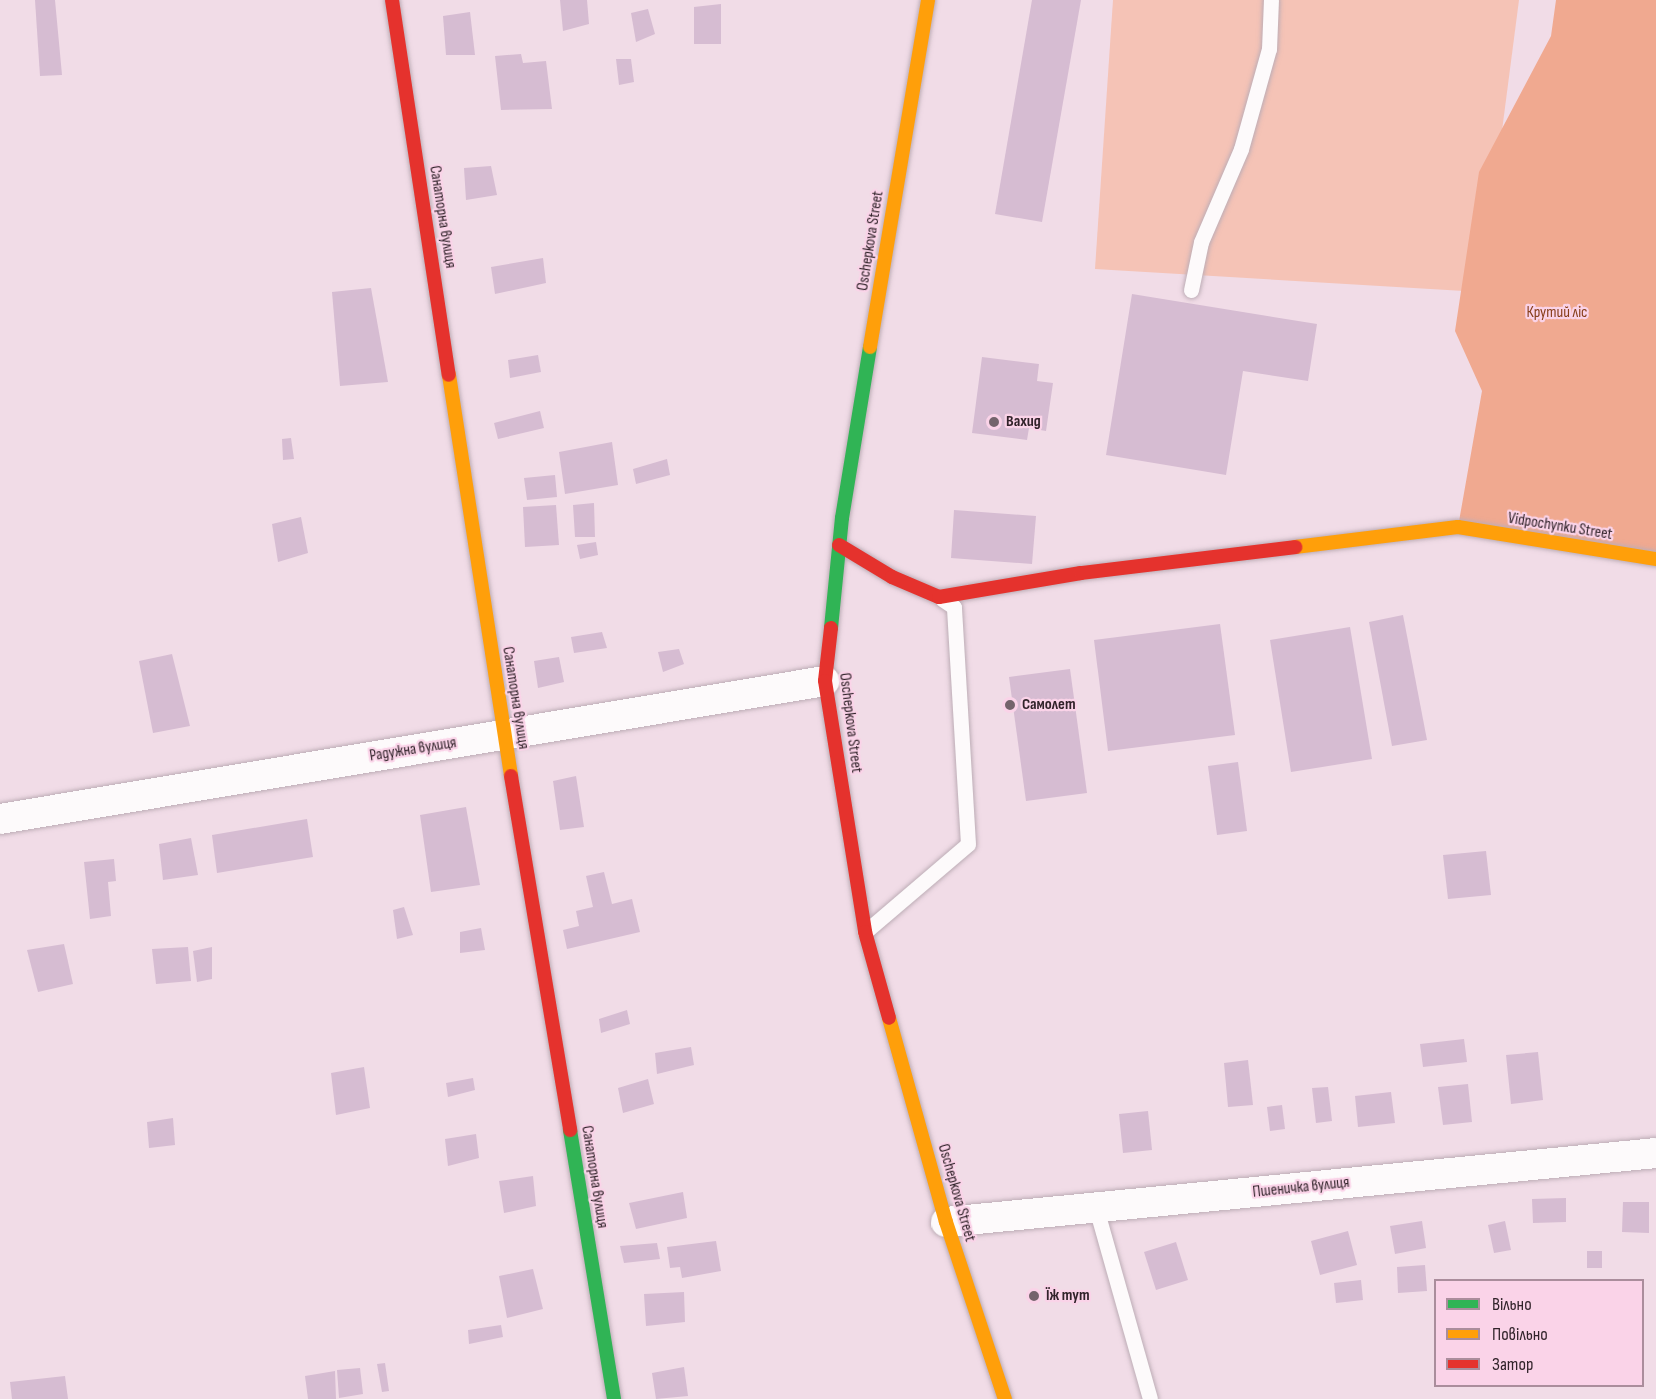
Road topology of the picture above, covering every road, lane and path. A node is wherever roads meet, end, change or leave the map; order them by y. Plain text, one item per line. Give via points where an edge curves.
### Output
1 (392, 0) edge
2 (928, 0) edge
3 (1271, 0) edge
4 (1191, 290) dead end
5 (839, 545) junction
6 (1656, 559) edge
7 (939, 597) junction
8 (825, 681) junction
9 (504, 734) junction
10 (0, 819) edge
11 (866, 932) junction
12 (1656, 1153) edge
13 (1096, 1208) junction
14 (946, 1222) junction
15 (614, 1399) edge
16 (1005, 1399) edge
17 (1150, 1399) edge

1 - 9 main road, Санаторна вулиця
2 - 5 main road, Oschepkova Street
3 - 4 lane via 1269,49 1241,150 1201,242
5 - 7 main road via 892,577
5 - 8 main road, Oschepkova Street
6 - 7 main road, Vidpochynku Street via 1458,527 1081,573
7 - 11 lane via 954,607 968,844
8 - 9 street, Радужна вулиця
8 - 11 main road, Oschepkova Street
9 - 10 street, Радужна вулиця
9 - 15 main road, Санаторна вулиця
11 - 14 main road, Oschepkova Street
12 - 13 street, Пшеничка вулиця
13 - 14 street, Пшеничка вулиця
13 - 17 lane
14 - 16 main road, Oschepkova Street

